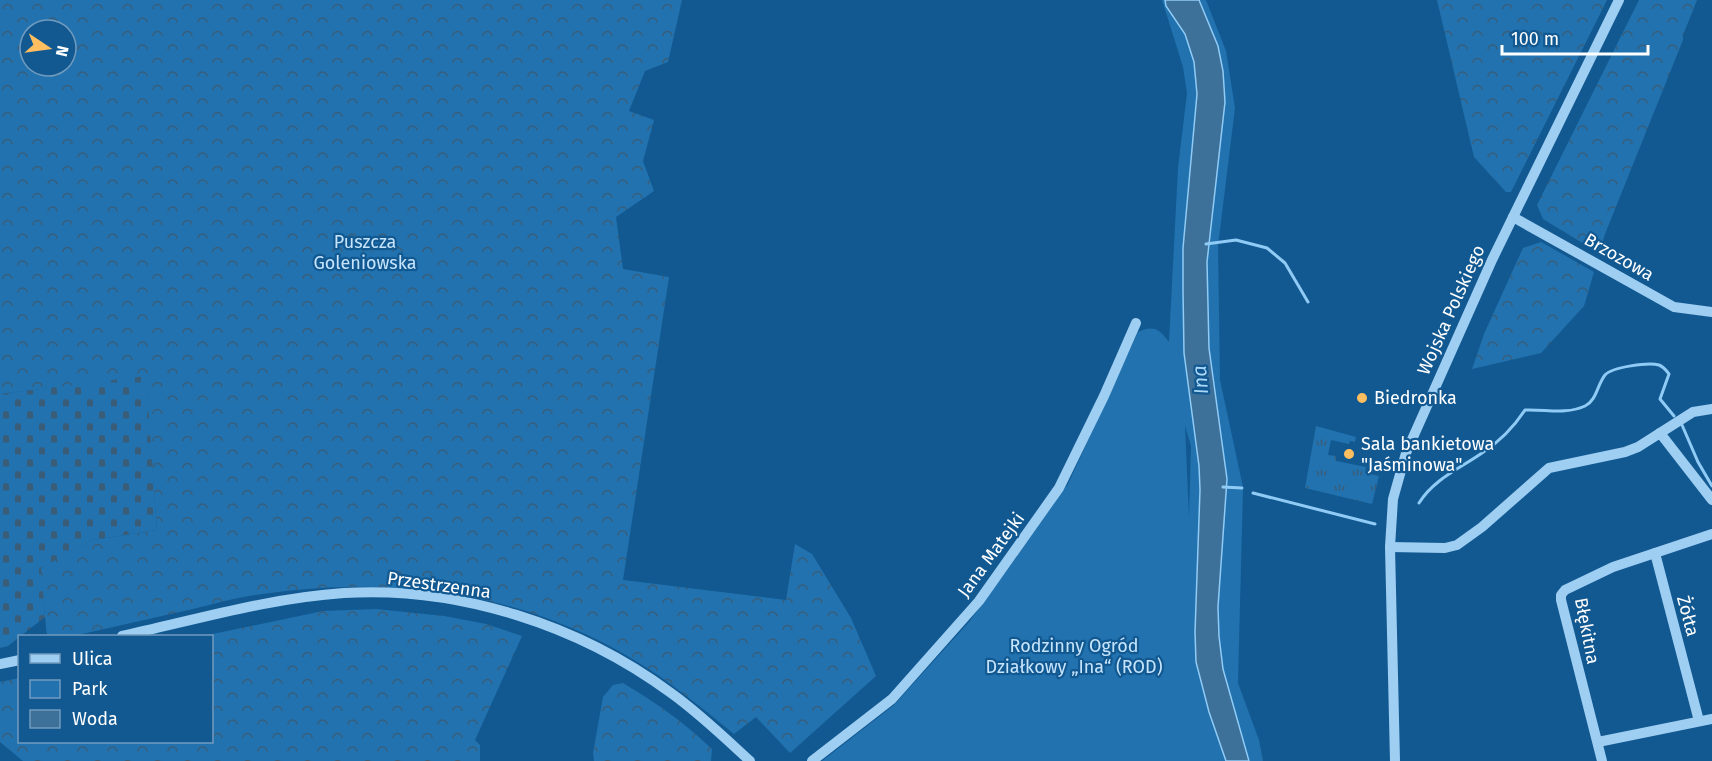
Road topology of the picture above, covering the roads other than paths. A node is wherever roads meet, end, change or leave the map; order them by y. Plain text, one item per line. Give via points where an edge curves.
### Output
1 (1619, 0) edge
2 (1513, 217) junction
3 (1712, 312) edge
4 (1137, 323) dead end
5 (1712, 409) edge
6 (1660, 433) junction
7 (1712, 500) edge
8 (1712, 534) edge
9 (1390, 546) junction
10 (1655, 553) junction
11 (126, 635) edge
12 (18, 660) edge
13 (0, 664) edge
14 (1712, 719) edge
15 (1699, 721) junction
16 (721, 735) junction
17 (1598, 742) junction
18 (742, 761) edge
19 (750, 761) edge
20 (812, 761) edge
21 (1395, 761) edge
22 (1602, 761) edge

1 - 2 street, Wojska Polskiego
2 - 3 street, Brzozowa via 1674,307
2 - 9 street, Wojska Polskiego via 1406,453 1393,499
4 - 20 street, Jana Matejki via 1059,488 979,602 892,699
5 - 6 street via 1693,412
6 - 7 street
6 - 9 street via 1625,452 1549,468 1457,545
8 - 10 street, Błękitna
9 - 21 street, Wojska Polskiego
10 - 15 street, Żółta
10 - 17 street, Błękitna via 1593,576 1561,595
11 - 16 street, Przestrzenna via 308,597 381,592 451,599 511,614 584,642 670,692
12 - 13 street
14 - 15 street
15 - 17 street
16 - 18 street, Przestrzenna
16 - 19 street, Przestrzenna
17 - 22 street, Błękitna

